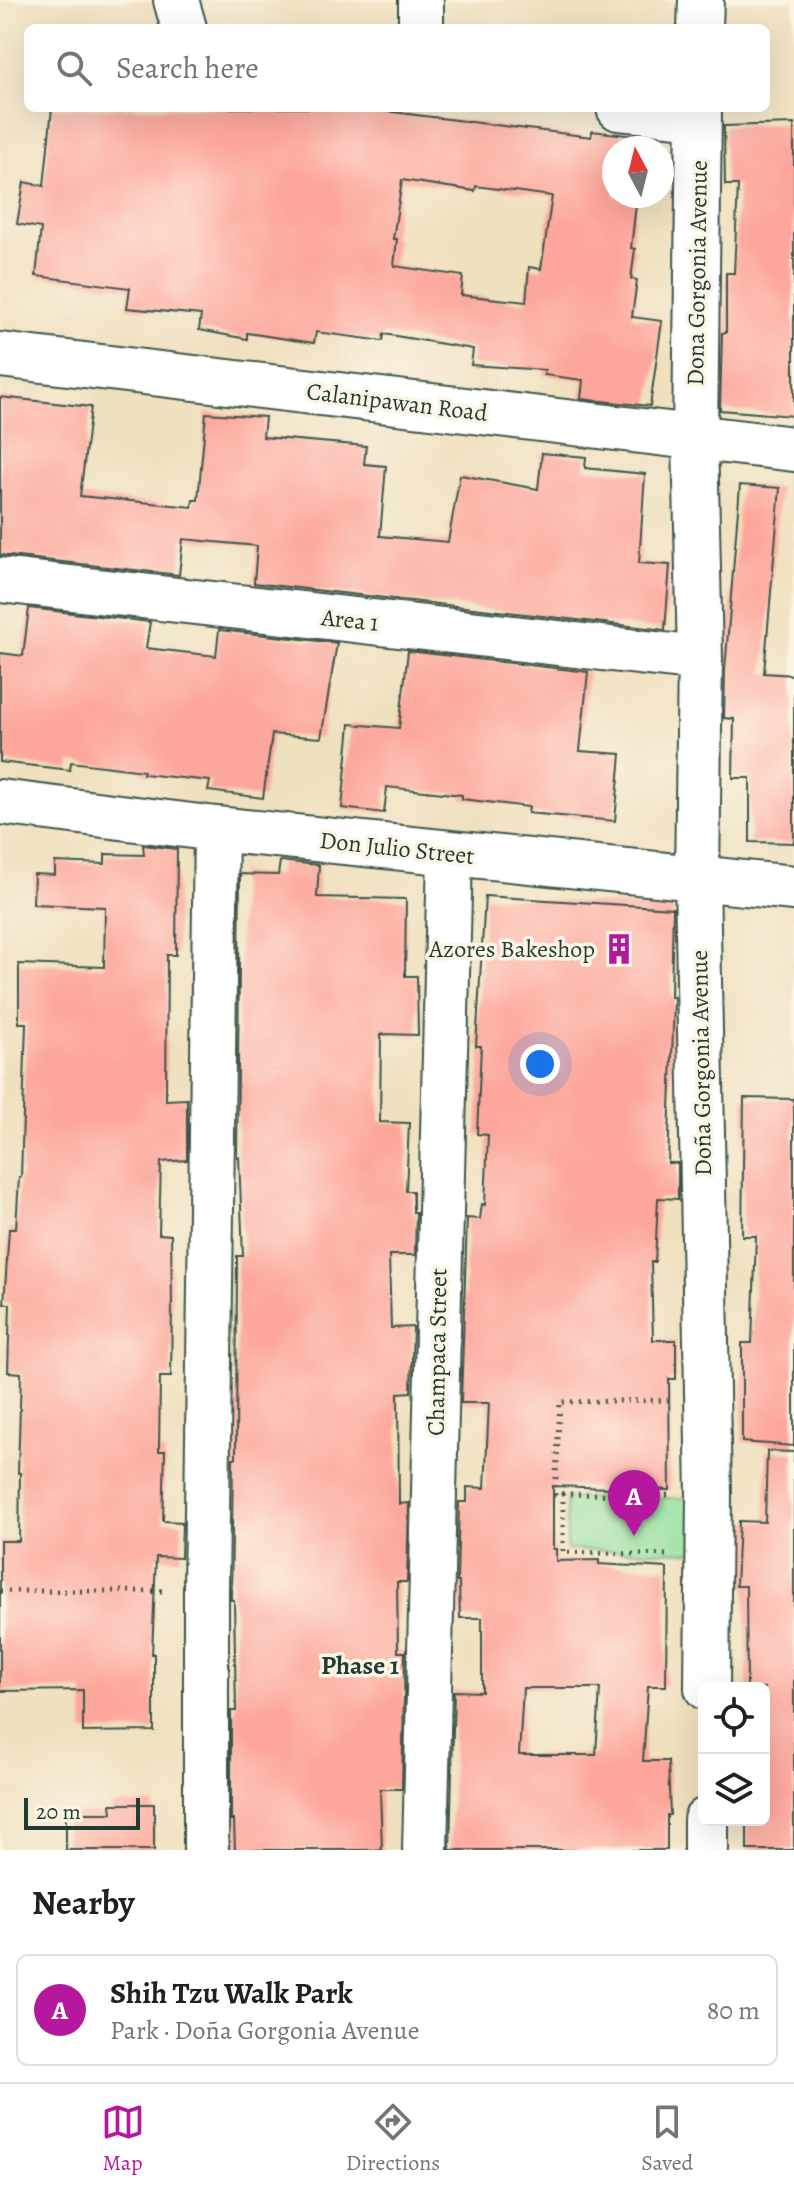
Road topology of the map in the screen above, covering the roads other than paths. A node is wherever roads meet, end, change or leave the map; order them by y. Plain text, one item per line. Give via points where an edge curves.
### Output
1 (176, 0) edge
2 (421, 0) edge
3 (701, 0) edge
4 (183, 24) edge
5 (421, 24) edge
6 (700, 24) edge
7 (699, 112) edge
8 (0, 355) edge
9 (695, 438) junction
10 (794, 449) edge
11 (0, 580) edge
12 (700, 659) junction
13 (0, 802) edge
14 (216, 829) junction
15 (450, 854) junction
16 (697, 877) junction
17 (794, 888) edge
18 (707, 1682) edge
19 (706, 1826) edge
20 (206, 1850) edge
21 (425, 1850) edge
22 (706, 1850) edge

1 - 4 street
2 - 5 street
3 - 6 street
7 - 9 street, Dona Gorgonia Avenue
8 - 9 street, Calanipawan Road
9 - 10 street, Calanipawan Road
9 - 12 street, Doña Gorgonia Avenue
11 - 12 street, Area 1
12 - 16 street, Doña Gorgonia Avenue
13 - 14 street, Don Julio Street
14 - 15 street, Don Julio Street
14 - 20 street
15 - 16 street, Don Julio Street
15 - 21 street, Champaca Street
16 - 17 street, Don Julio Street
16 - 18 street, Doña Gorgonia Avenue via 709,1495
19 - 22 street

